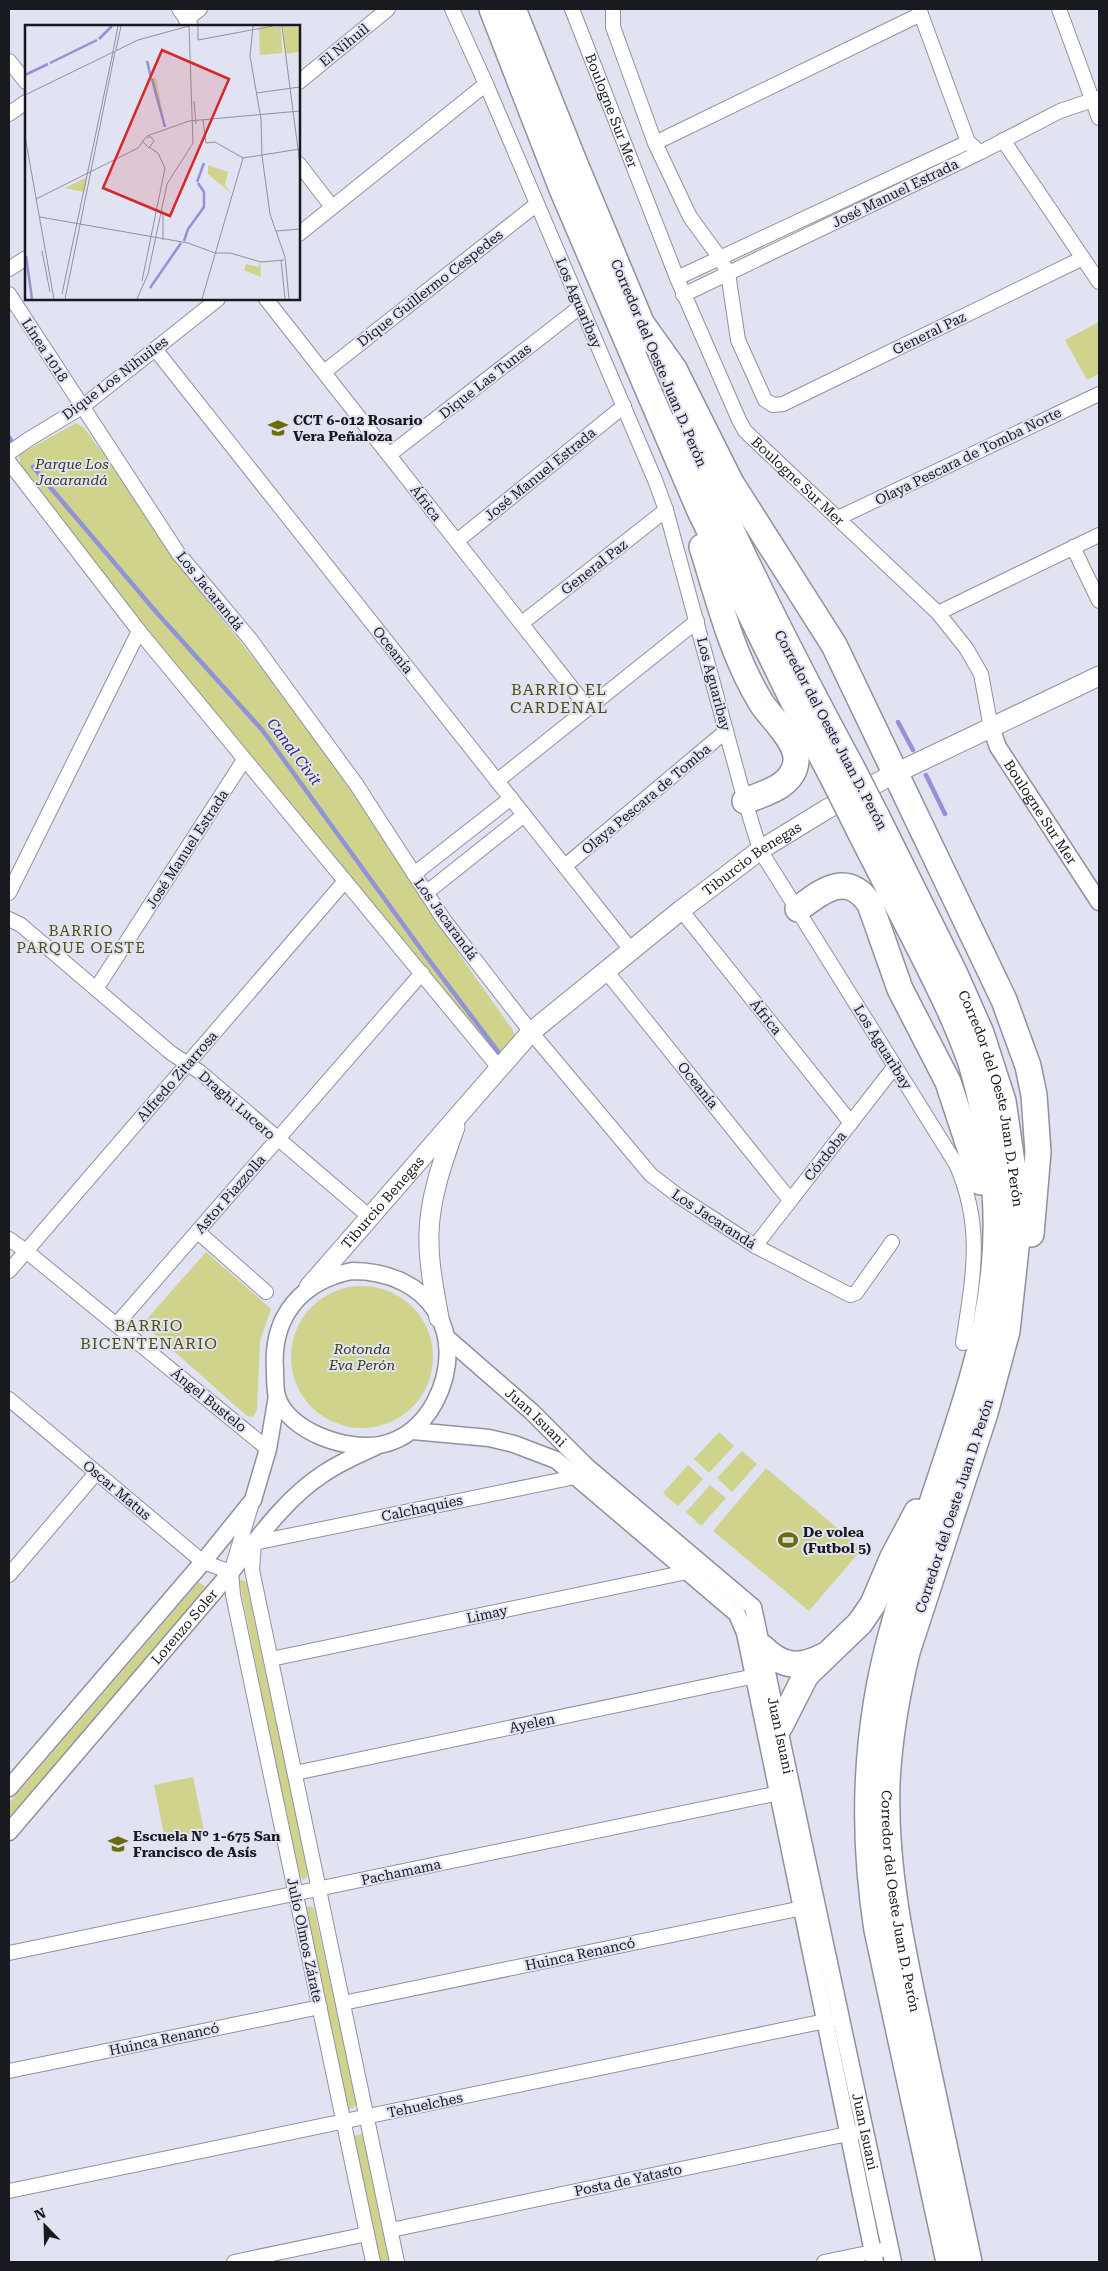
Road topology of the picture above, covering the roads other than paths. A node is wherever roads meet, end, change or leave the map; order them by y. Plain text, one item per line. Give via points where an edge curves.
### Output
1 (200, 9) edge
2 (388, 9) edge
3 (452, 9) edge
4 (492, 9) edge
5 (513, 9) edge
6 (572, 9) edge
7 (1059, 9) edge
8 (612, 10) edge
9 (920, 11) edge
10 (185, 18) edge
11 (9, 61) edge
12 (25, 81) edge
13 (300, 81) edge
14 (486, 84) junction
15 (1096, 100) edge
16 (25, 103) edge
17 (9, 114) edge
18 (1099, 118) edge
19 (1003, 140) junction
20 (968, 142) junction
21 (655, 143) junction
22 (981, 152) junction
23 (300, 165) edge
24 (537, 204) junction
25 (332, 207) junction
26 (300, 233) edge
27 (720, 258) junction
28 (1083, 258) junction
29 (25, 259) edge
30 (9, 270) edge
31 (728, 272) junction
32 (676, 278) junction
33 (1099, 282) edge
34 (9, 294) edge
35 (683, 294) junction
36 (217, 300) edge
37 (267, 300) edge
38 (580, 307) junction
39 (642, 324) junction
40 (155, 349) junction
41 (324, 372) junction
42 (1099, 394) edge
43 (624, 406) junction
44 (82, 407) junction
45 (662, 426) junction
46 (9, 453) edge
47 (389, 455) junction
48 (9, 462) edge
49 (666, 510) junction
50 (838, 518) junction
51 (1099, 535) edge
52 (457, 541) junction
53 (1073, 547) junction
54 (1099, 601) edge
55 (938, 613) junction
56 (697, 621) junction
57 (522, 623) junction
58 (139, 631) junction
59 (1099, 676) edge
60 (587, 707) junction
61 (991, 728) junction
62 (726, 731) junction
63 (244, 760) junction
64 (842, 773) junction
65 (896, 773) junction
66 (497, 781) junction
67 (511, 798) junction
68 (745, 801) junction
69 (524, 815) junction
70 (868, 823) junction
71 (760, 850) junction
72 (565, 866) junction
73 (414, 874) junction
74 (344, 881) junction
75 (9, 893) edge
76 (426, 893) junction
77 (1099, 902) edge
78 (798, 909) junction
79 (681, 910) junction
80 (9, 919) edge
81 (631, 950) junction
82 (606, 970) junction
83 (422, 973) junction
84 (96, 989) junction
85 (531, 1032) junction
86 (188, 1064) junction
87 (895, 1066) junction
88 (500, 1069) junction
89 (458, 1119) junction
90 (851, 1123) junction
91 (278, 1139) junction
92 (790, 1200) junction
93 (371, 1218) junction
94 (198, 1232) junction
95 (9, 1239) edge
96 (892, 1242) dead end
97 (755, 1246) junction
98 (26, 1251) junction
99 (995, 1262) junction
100 (9, 1271) edge
101 (309, 1287) junction
102 (266, 1292) dead end
103 (439, 1318) junction
104 (116, 1325) junction
105 (1007, 1331) junction
106 (448, 1338) junction
107 (981, 1351) junction
108 (277, 1396) junction
109 (9, 1399) edge
110 (974, 1411) junction
111 (413, 1431) junction
112 (952, 1443) junction
113 (379, 1445) junction
114 (268, 1449) junction
115 (581, 1471) junction
116 (96, 1473) junction
117 (252, 1502) junction
118 (254, 1543) junction
119 (203, 1562) junction
120 (700, 1562) junction
121 (231, 1572) junction
122 (687, 1572) junction
123 (9, 1575) edge
124 (763, 1648) junction
125 (829, 1654) junction
126 (271, 1658) junction
127 (761, 1675) junction
128 (780, 1726) junction
129 (770, 1752) junction
130 (295, 1773) junction
131 (9, 1788) edge
132 (786, 1792) junction
133 (9, 1832) edge
134 (318, 1889) junction
135 (295, 1893) junction
136 (810, 1907) junction
137 (9, 1953) edge
138 (343, 2003) junction
139 (320, 2007) junction
140 (833, 2019) junction
141 (9, 2071) edge
142 (367, 2117) junction
143 (344, 2121) junction
144 (857, 2132) junction
145 (942, 2134) junction
146 (9, 2191) edge
147 (391, 2230) junction
148 (367, 2234) junction
149 (891, 2255) edge
150 (874, 2257) edge
151 (234, 2262) edge
152 (373, 2262) edge
153 (398, 2262) edge
154 (824, 2262) edge
155 (949, 2262) edge
156 (969, 2262) edge
157 (983, 2262) edge

1 - 10 street
2 - 13 street, El Nihuil
3 - 14 street, Los Aguaribay
4 - 45 highway, Corredor del Oeste Juan D. Perón via 562,190
5 - 39 highway, Corredor del Oeste Juan D. Perón
6 - 32 street, Boulogne Sur Mer
7 - 15 street
8 - 21 street via 613,27
9 - 20 street
9 - 21 street
11 - 12 street
14 - 24 street, Los Aguaribay
14 - 25 street
15 - 18 street
15 - 19 street, José Manuel Estrada via 1060,110
16 - 17 street
19 - 22 street, José Manuel Estrada
19 - 28 street
20 - 22 street
20 - 27 street, José Manuel Estrada
21 - 27 street via 690,217
22 - 31 street, José Manuel Estrada
23 - 25 street
24 - 38 street, Los Aguaribay
24 - 41 street, Dique Guillermo Cespedes
25 - 26 street
27 - 31 street
27 - 32 street, José Manuel Estrada
28 - 31 street, General Paz via 783,404 765,400 738,340
28 - 33 street
29 - 30 street
31 - 35 street, José Manuel Estrada
32 - 35 street, Boulogne Sur Mer
34 - 44 street, Línea 1018
35 - 50 street, Boulogne Sur Mer via 745,431
36 - 40 street, Dique Los Nihuiles
37 - 41 street, África
38 - 43 street, Los Aguaribay
38 - 47 street, Dique Las Tunas
39 - 64 highway, Corredor del Oeste Juan D. Perón via 737,544
39 - 65 highway via 674,369 731,483 834,645
40 - 44 street, Dique Los Nihuiles
40 - 66 street, Oceanía
41 - 47 street, África
42 - 50 street, Olaya Pescara de Tomba Norte
43 - 49 street, Los Aguaribay
43 - 52 street, José Manuel Estrada
44 - 46 street, Dique Los Nihuiles
44 - 73 street, Los Jacarandá via 178,553 250,639 350,776
45 - 64 highway, Corredor del Oeste Juan D. Perón via 718,551
45 - 68 highway via 732,643 762,704 795,750 793,773 786,782
47 - 52 street, África
48 - 58 street
49 - 56 street, Los Aguaribay
49 - 57 street, General Paz
50 - 55 street, Boulogne Sur Mer
51 - 53 street
52 - 57 street, África
53 - 54 street
53 - 55 street
55 - 61 street, Boulogne Sur Mer via 966,648 981,674
56 - 60 street
56 - 62 street, Los Aguaribay
57 - 60 street, África
58 - 63 street
58 - 75 street
59 - 61 main road, Tiburcio Benegas
60 - 66 street
61 - 65 main road, Tiburcio Benegas
61 - 77 street, Boulogne Sur Mer via 998,747
62 - 68 street, Los Aguaribay
62 - 72 street, Olaya Pescara de Tomba
63 - 74 street
63 - 84 street, José Manuel Estrada
64 - 70 highway, Corredor del Oeste Juan D. Perón, bridge
65 - 71 main road, Tiburcio Benegas via 826,809
65 - 105 highway via 1004,1000 1028,1066 1034,1095 1038,1152 1036,1193 1030,1237
66 - 67 street, Oceanía
67 - 69 street, Oceanía
67 - 73 street
68 - 71 street, Los Aguaribay
69 - 72 street, Oceanía
69 - 76 street
70 - 99 highway, Corredor del Oeste Juan D. Perón via 970,1063 985,1119 995,1194
70 - 105 highway, Corredor del Oeste Juan D. Perón via 962,989 981,1033 1003,1101 1018,1204
71 - 78 street, Los Aguaribay
71 - 79 main road, Tiburcio Benegas
72 - 81 street, Oceanía
73 - 76 street, Los Jacarandá
74 - 83 street
74 - 86 street, Alfredo Zitarrosa
76 - 85 street, Los Jacarandá
78 - 87 street, Los Aguaribay
78 - 99 highway via 816,895 836,886 852,886 870,904 900,989 948,1082 979,1170
79 - 81 main road, Tiburcio Benegas
79 - 90 street, África
80 - 84 street, Draghi Lucero
81 - 82 main road, Tiburcio Benegas
82 - 85 main road, Tiburcio Benegas
82 - 92 street, Oceanía
83 - 88 street
83 - 91 street, Astor Piazzolla
84 - 86 street, Draghi Lucero
85 - 88 main road, Tiburcio Benegas
85 - 97 street, Los Jacarandá via 651,1175 680,1198
86 - 91 street, Draghi Lucero
86 - 98 street, Alfredo Zitarrosa
87 - 90 street, Córdoba
87 - 107 street, Los Aguaribay via 956,1164 970,1201
88 - 89 main road, Tiburcio Benegas
89 - 93 main road, Tiburcio Benegas
89 - 103 main road, Tiburcio Benegas via 432,1200 429,1233
90 - 92 street, Córdoba
91 - 93 street, Draghi Lucero
91 - 94 street, Astor Piazzolla
92 - 97 street, Córdoba
93 - 101 main road, Tiburcio Benegas
94 - 102 street
94 - 104 street, Astor Piazzolla
95 - 98 street, Ángel Bustelo
96 - 97 street, Los Jacarandá via 856,1293 850,1295
98 - 100 street, Alfredo Zitarrosa
98 - 104 street, Ángel Bustelo
99 - 107 highway, Corredor del Oeste Juan D. Perón
101 - 103 street via 336,1274 352,1271 382,1273 408,1284 421,1294
101 - 108 street via 290,1309 277,1337
103 - 106 street
104 - 114 street, Ángel Bustelo
105 - 107 highway, Corredor del Oeste Juan D. Perón
106 - 111 street via 448,1365 442,1388 429,1413
106 - 115 street, Juan Isuani via 532,1412
107 - 110 highway, Corredor del Oeste Juan D. Perón
108 - 113 street via 288,1414 321,1437 348,1444
108 - 114 street, Lorenzo Soler
109 - 116 street, Oscar Matus
110 - 112 highway, Corredor del Oeste Juan D. Perón
110 - 145 highway, Corredor del Oeste Juan D. Perón via 898,1687 887,1782 888,1851 894,1900
111 - 113 street via 398,1440
111 - 115 street, Juan Isuani via 489,1438 514,1444
112 - 125 highway via 893,1557 873,1604 860,1623
112 - 155 highway, Corredor del Oeste Juan D. Perón via 893,1628 878,1686 866,1814 870,1884 878,1930
113 - 118 street, Lorenzo Soler via 334,1466 307,1485
114 - 117 street, Lorenzo Soler
115 - 118 street, Calchaquies
115 - 120 street, Juan Isuani
115 - 122 street, Juan Isuani
116 - 119 street, Oscar Matus
116 - 123 street
117 - 119 street, Lorenzo Soler
117 - 121 street, Julio Olmos Zárate
118 - 121 street, Lorenzo Soler
118 - 126 street, Julio Olmos Zárate via 252,1570
119 - 121 street, Oscar Matus
119 - 131 street, Lorenzo Soler
120 - 122 street, Limay
120 - 124 street, Juan Isuani via 753,1607
121 - 133 street, Lorenzo Soler
121 - 135 street, Julio Olmos Zárate via 233,1595
122 - 126 street, Limay
122 - 127 street, Juan Isuani via 737,1614
124 - 125 highway via 793,1665 809,1663
124 - 127 street, Juan Isuani
125 - 128 highway via 806,1675
126 - 130 street, Julio Olmos Zárate
127 - 128 street, Juan Isuani
127 - 129 street, Juan Isuani
127 - 130 street, Ayelen
128 - 129 street
128 - 132 street, Juan Isuani
129 - 132 street, Juan Isuani
130 - 134 street, Julio Olmos Zárate
132 - 134 street, Pachamama
132 - 136 street, Juan Isuani
134 - 135 street, Pachamama
134 - 138 street, Julio Olmos Zárate
135 - 137 street, Pachamama
135 - 139 street, Julio Olmos Zárate
136 - 138 street, Huinca Renancó
136 - 140 street, Juan Isuani
138 - 142 street, Julio Olmos Zárate
139 - 141 street, Huinca Renancó
139 - 143 street, Julio Olmos Zárate
140 - 142 street, Tehuelches
140 - 144 street, Juan Isuani
142 - 143 street, Tehuelches
142 - 147 street, Julio Olmos Zárate
143 - 146 street, Tehuelches
143 - 148 street, Julio Olmos Zárate
144 - 147 street, Posta de Yatasto
144 - 149 street, Juan Isuani
144 - 150 street, Juan Isuani
145 - 156 highway, Corredor del Oeste Juan D. Perón
145 - 157 highway via 965,2194
147 - 153 street, Julio Olmos Zárate
148 - 151 street
148 - 152 street, Julio Olmos Zárate
149 - 150 street
150 - 154 street

